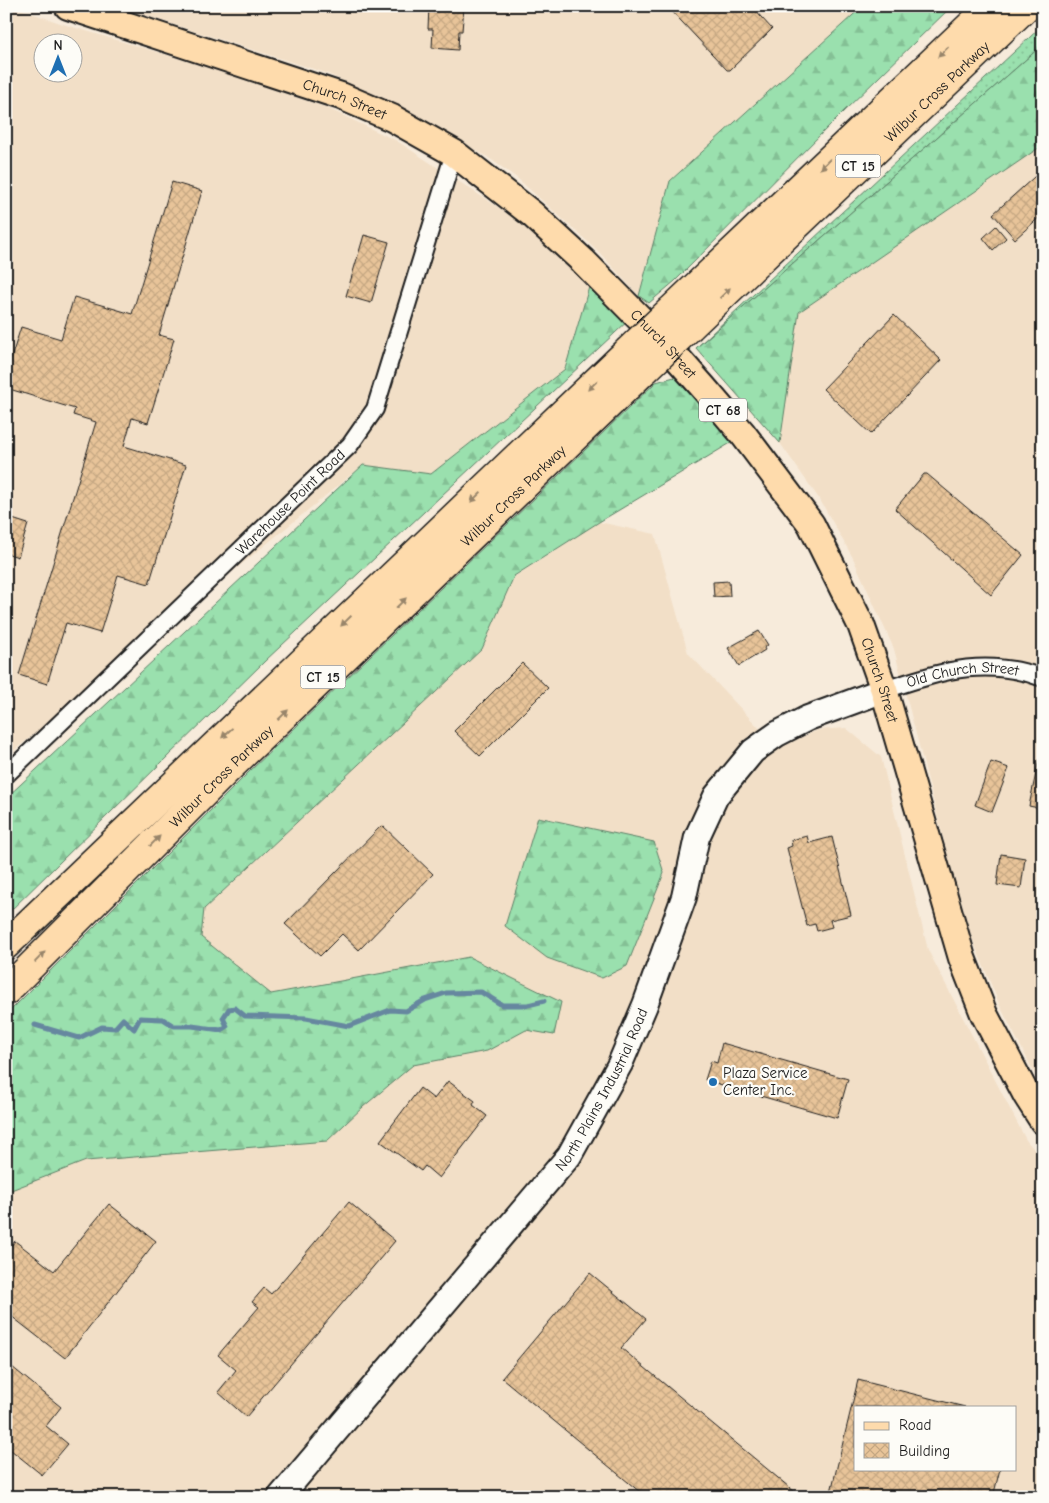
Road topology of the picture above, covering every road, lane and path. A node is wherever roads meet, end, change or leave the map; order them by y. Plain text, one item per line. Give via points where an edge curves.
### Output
1 (68, 6) edge
2 (989, 6) edge
3 (1027, 6) edge
4 (454, 153) junction
5 (681, 318) junction
6 (637, 360) junction
7 (1043, 678) edge
8 (884, 690) junction
9 (6, 775) edge
10 (6, 945) edge
11 (6, 991) edge
12 (1043, 1121) edge
13 (280, 1497) edge

1 - 4 main road, Church Street / CT 68 via 342,96 392,118
2 -> 5 highway, Wilbur Cross Parkway / CT 15
5 -> 3 highway, Wilbur Cross Parkway / CT 15
4 - 8 main road, Church Street / CT 68 via 532,214 582,261 664,343 743,434 811,524 861,625
4 - 9 street, Warehouse Point Road via 375,408 350,445
5 - 6 highway, Wilbur Cross Parkway / CT 15, bridge
6 -> 10 highway, Wilbur Cross Parkway / CT 15 via 208,750
11 -> 6 highway, Wilbur Cross Parkway / CT 15
7 - 8 street, Old Church Street via 988,666 972,667 933,674
8 - 12 main road, Church Street / CT 68 via 962,958 984,1014
8 - 13 street, North Plains Industrial Road via 808,718 776,734 753,751 716,796 697,837 684,897 642,1011 620,1064 569,1156

